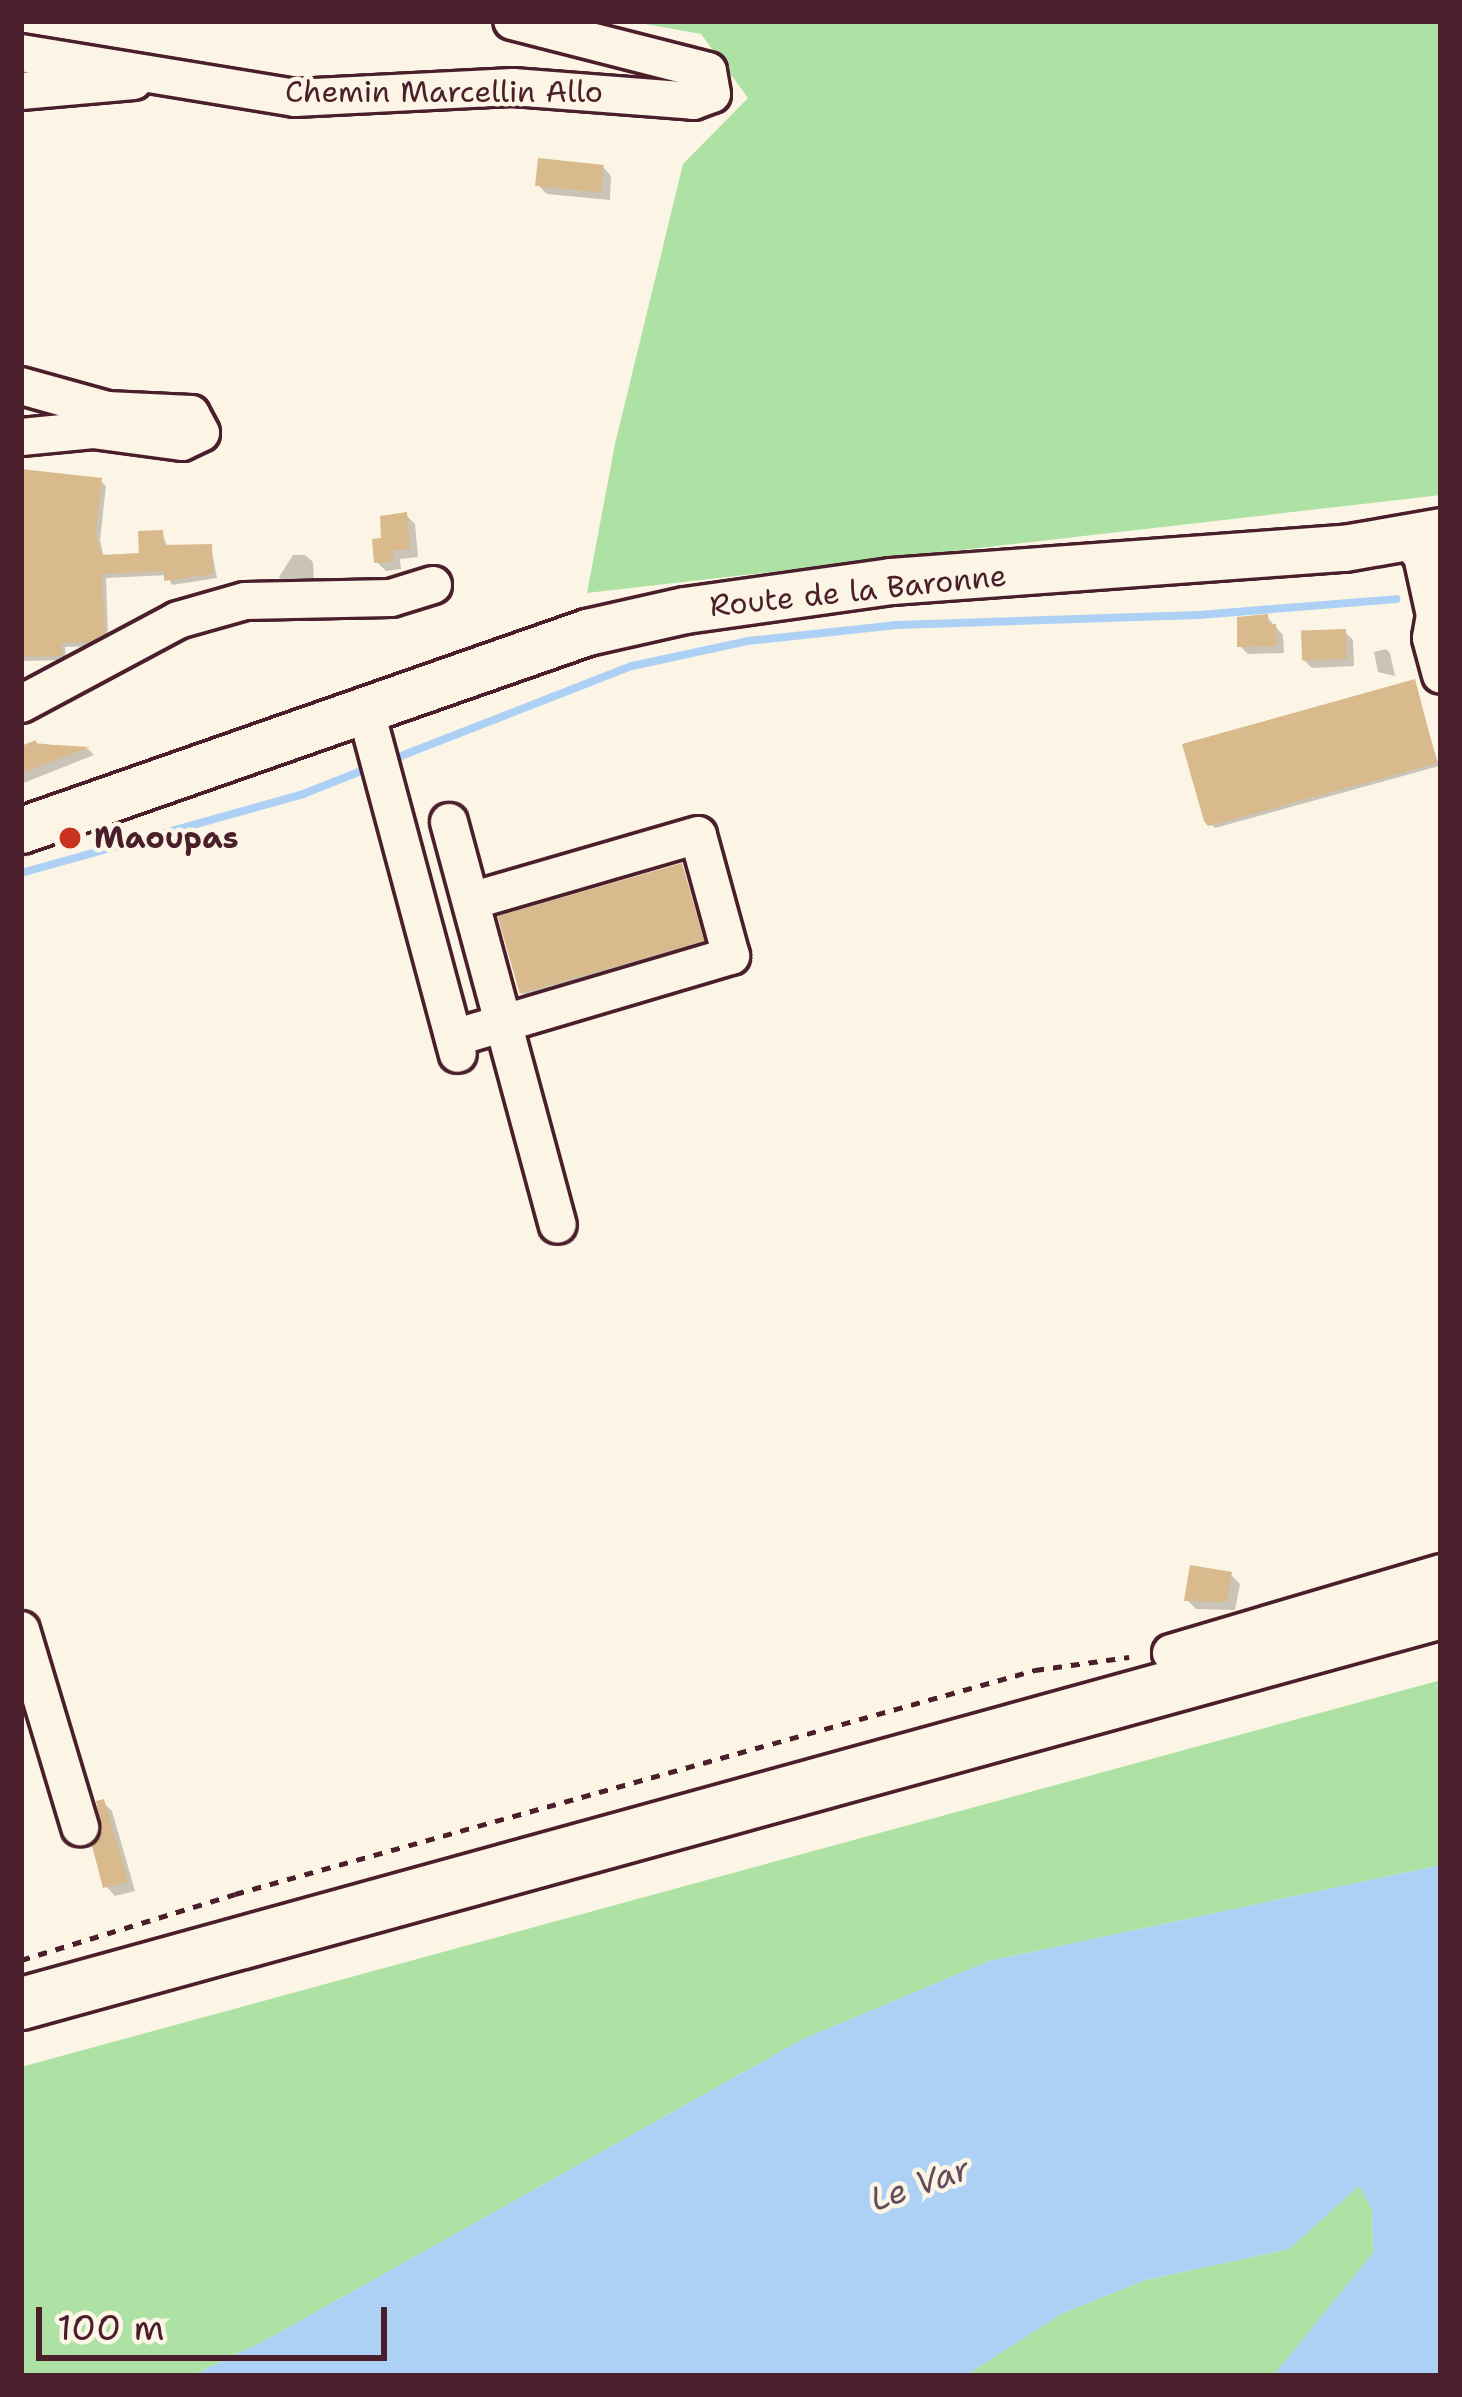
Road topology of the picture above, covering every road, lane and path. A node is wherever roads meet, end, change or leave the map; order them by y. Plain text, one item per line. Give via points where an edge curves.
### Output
1 (512, 21) edge
2 (21, 52) edge
3 (174, 77) junction
4 (21, 91) edge
5 (21, 386) edge
6 (21, 437) edge
7 (1424, 535) edge
8 (433, 585) dead end
9 (1441, 675) edge
10 (21, 704) edge
11 (365, 708) junction
12 (448, 822) dead end
13 (21, 830) edge
14 (471, 901) junction
15 (504, 1023) junction
16 (558, 1225) dead end
17 (1441, 1573) edge
18 (1441, 1612) edge
19 (21, 1630) edge
20 (1441, 1646) edge
21 (1171, 1653) joint
22 (80, 1827) dead end
23 (21, 1960) edge
24 (21, 2003) edge
25 (21, 2036) edge

1 - 3 street, Chemin Marcellin Allo via 708,71 712,94 693,101 513,87 295,98
2 - 3 street, Chemin Marcellin Allo
3 - 4 street
5 - 6 street via 106,410 190,414 202,433 182,442 93,430
7 - 9 street via 1399,563 1413,622 1430,638
7 - 11 main road, Route de la Baronne via 776,594 587,632
8 - 10 street via 392,598 245,601 178,620
11 - 13 main road, Route de la Baronne
11 - 15 street via 456,1046
12 - 14 street
14 - 15 street
14 - 15 street via 698,835 715,896 731,956
15 - 16 street
17 - 21 street
18 - 24 highway
19 - 22 street
20 - 25 highway
21 - 23 path via 1035,1670

